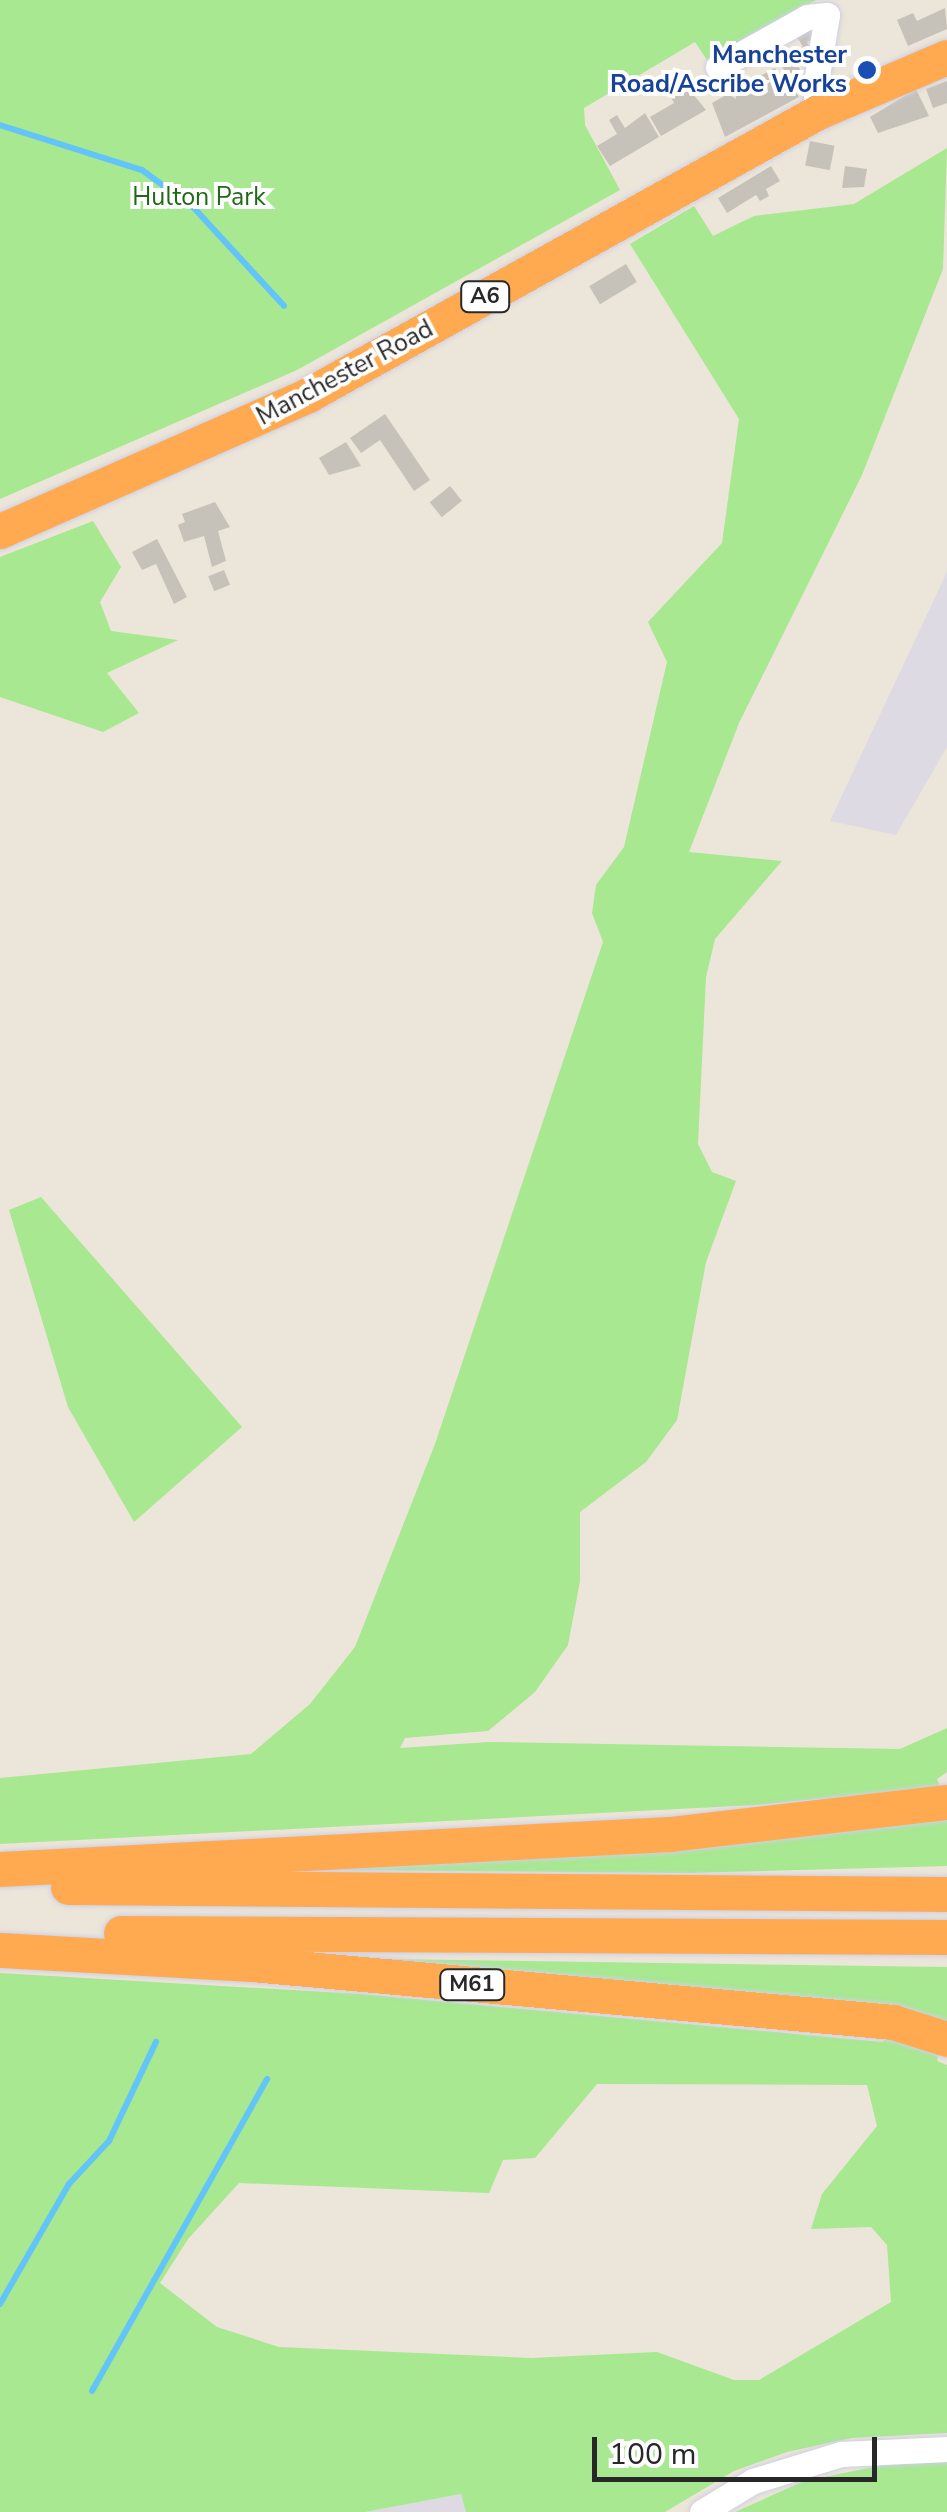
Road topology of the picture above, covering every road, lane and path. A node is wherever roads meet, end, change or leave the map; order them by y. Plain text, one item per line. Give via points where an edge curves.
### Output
1 (947, 57) edge
2 (718, 67) dead end
3 (818, 112) junction
4 (0, 532) edge
5 (947, 1790) edge
6 (947, 1802) edge
7 (896, 1810) junction
8 (0, 1869) edge
9 (0, 1885) edge
10 (947, 1894) edge
11 (0, 1930) edge
12 (947, 1937) edge
13 (0, 1950) edge
14 (944, 2038) edge
15 (947, 2449) edge
16 (702, 2512) edge

1 - 3 highway, Manchester Road / A6
2 - 3 street via 807,17 827,15 815,88
3 - 4 highway, Manchester Road / A6 via 308,395
5 - 7 highway
6 - 7 highway
7 - 8 highway via 480,1846
9 - 10 highway
11 - 12 highway, M61 via 290,1938
13 - 14 highway, M61 via 252,1964 893,2022
15 - 16 street via 841,2454 754,2481

